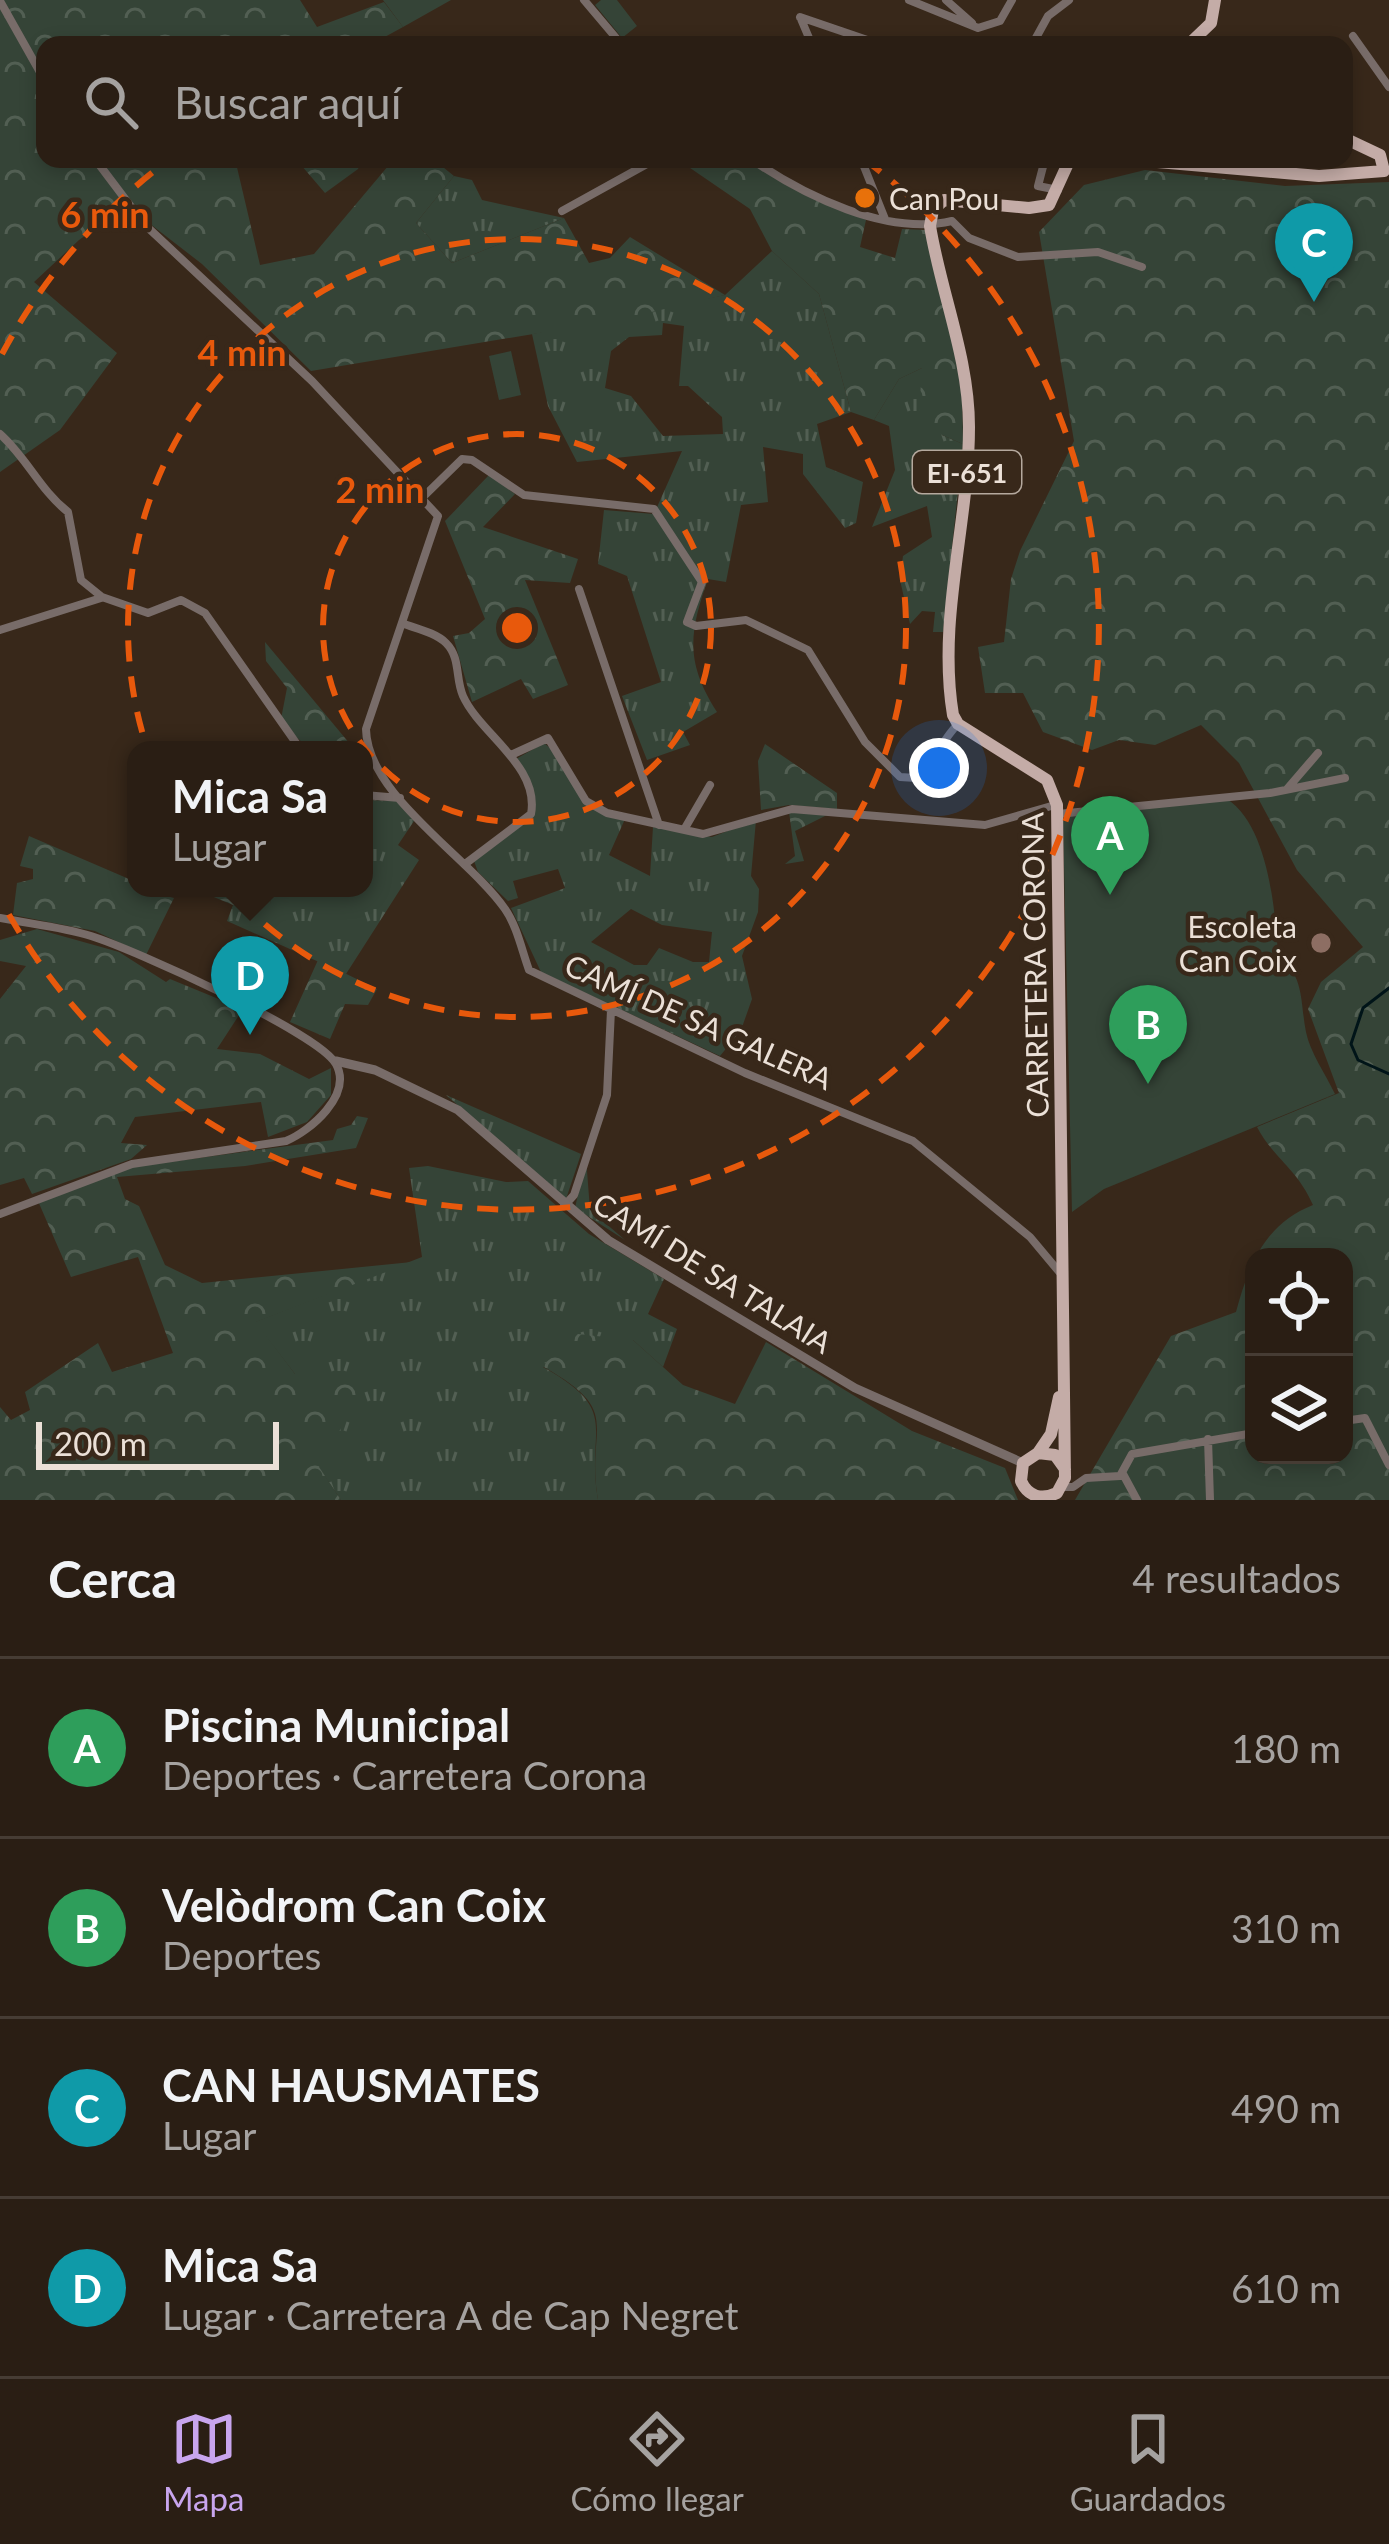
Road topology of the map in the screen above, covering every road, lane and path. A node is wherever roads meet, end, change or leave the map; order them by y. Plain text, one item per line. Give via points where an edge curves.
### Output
1 (584, 0) edge
2 (909, 0) edge
3 (946, 0) edge
4 (1012, 0) edge
5 (1070, 0) edge
6 (1215, 0) edge
7 (0, 1) edge
8 (978, 28) junction
9 (614, 36) edge
10 (808, 36) edge
11 (856, 36) edge
12 (1037, 36) edge
13 (1197, 36) edge
14 (1353, 36) dead end
15 (36, 65) edge
16 (1389, 87) edge
17 (1353, 142) edge
18 (102, 168) edge
19 (640, 168) edge
20 (769, 168) edge
21 (865, 168) edge
22 (1043, 168) edge
23 (1067, 168) edge
24 (1227, 168) edge
25 (1387, 169) edge
26 (1059, 191) junction
27 (562, 211) dead end
28 (886, 221) junction
29 (931, 226) junction
30 (1142, 267) dead end
31 (0, 434) edge
32 (421, 499) junction
33 (579, 589) dead end
34 (103, 597) junction
35 (404, 624) junction
36 (0, 630) edge
37 (958, 724) junction
38 (295, 741) edge
39 (366, 741) edge
40 (1318, 753) dead end
41 (511, 755) junction
42 (373, 762) edge
43 (1345, 778) dead end
44 (710, 784) dead end
45 (1286, 790) junction
46 (373, 796) edge
47 (400, 799) junction
48 (1057, 809) junction
49 (659, 825) junction
50 (685, 828) junction
51 (465, 864) junction
52 (0, 918) edge
53 (610, 1010) junction
54 (335, 1061) junction
55 (564, 1206) junction
56 (0, 1214) edge
57 (1035, 1242) junction
58 (1064, 1251) junction
59 (1045, 1254) junction
60 (1061, 1274) junction
61 (1353, 1420) edge
62 (1245, 1434) edge
63 (1208, 1439) junction
64 (1038, 1453) junction
65 (1023, 1463) junction
66 (1389, 1465) edge
67 (1065, 1469) junction
68 (1123, 1474) junction
69 (1061, 1492) edge
70 (1031, 1496) edge
71 (1137, 1500) edge
72 (1210, 1500) edge

1 - 9 street
2 - 8 street
3 - 8 street
4 - 8 street via 1000,21
5 - 12 street
6 - 13 main road via 1211,23
7 - 15 street
10 - 11 street via 800,17
14 - 16 street
17 - 25 main road via 1380,155
18 - 32 street via 144,224 313,381
19 - 27 street
20 - 28 street
21 - 28 street
22 - 26 street via 1038,186
23 - 26 main road
24 - 25 main road via 1319,176
26 - 29 main road via 1040,208 944,200
28 - 29 street
29 - 30 street via 952,221 969,238 1022,258 1098,252
29 - 37 main road, EI-651 via 969,426 948,645
31 - 34 street via 68,512 81,580
32 - 35 street, CAMÍ DE SA GALERA via 438,516
32 - 37 street via 461,459 524,495 654,509 702,582 687,622 746,620 808,650 865,742 900,777 928,769
33 - 49 street
34 - 36 street
34 - 38 street via 148,613 181,600 205,613
35 - 39 street, CAMÍ DE SA GALERA
35 - 41 street via 445,642 463,696
37 - 48 main road, CARRETERA CORONA via 1047,780
40 - 45 street
41 - 49 street via 548,738 586,801
41 - 51 street via 533,801 531,814
42 - 47 street, CAMÍ DE SA GALERA
43 - 45 street
44 - 50 street
45 - 48 street
46 - 47 street
47 - 51 street, CAMÍ DE SA GALERA
48 - 50 street via 985,825 792,809 703,834
48 - 58 main road, CARRETERA CORONA
49 - 50 street
51 - 53 street, CAMÍ DE SA GALERA via 507,911 530,970
52 - 54 street via 96,937 286,1025
53 - 55 street via 607,1095
53 - 57 street, CAMÍ DE SA GALERA via 913,1141
54 - 55 street, CAMÍ DE SA TALAIA via 375,1070 458,1110
54 - 56 street via 339,1091 299,1135 132,1164
55 - 65 street, CAMÍ DE SA TALAIA via 855,1388
57 - 58 street
57 - 59 street, CAMÍ DE SA GALERA
58 - 59 street
58 - 60 main road, CARRETERA CORONA
58 - 67 main road, CARRETERA CORONA
59 - 60 street, CAMÍ DE SA GALERA
60 - 64 main road, CARRETERA CORONA via 1058,1408
61 - 66 street via 1365,1418
62 - 63 street
63 - 68 street via 1132,1454
63 - 72 street
64 - 65 main road
64 - 67 main road via 1054,1455
65 - 70 main road via 1020,1477
67 - 69 main road
68 - 69 street
68 - 71 street
69 - 70 main road

